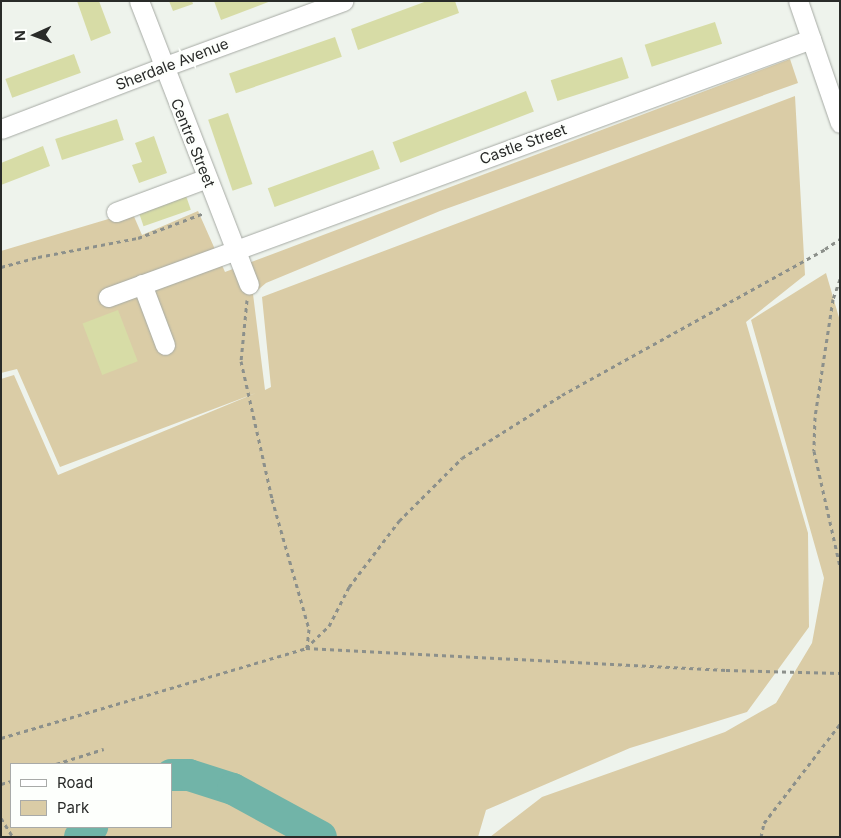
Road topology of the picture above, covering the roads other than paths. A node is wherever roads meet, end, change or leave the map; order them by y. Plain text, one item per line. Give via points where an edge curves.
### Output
1 (139, 1) edge
2 (343, 1) edge
3 (798, 1) edge
4 (811, 39) junction
5 (163, 67) junction
6 (840, 123) edge
7 (1, 129) edge
8 (207, 178) junction
9 (116, 212) dead end
10 (235, 249) junction
11 (142, 284) junction
12 (249, 284) road end
13 (108, 297) dead end
14 (165, 345) dead end

1 - 5 street, Centre Street
2 - 5 street, Sherdale Avenue
3 - 4 street
4 - 6 street
4 - 10 street, Castle Street
5 - 7 street, Sherdale Avenue
5 - 8 street, Centre Street
8 - 9 street
8 - 10 street, Centre Street
10 - 11 street, Castle Street
10 - 12 street, Centre Street
11 - 13 street, Castle Street
11 - 14 street

